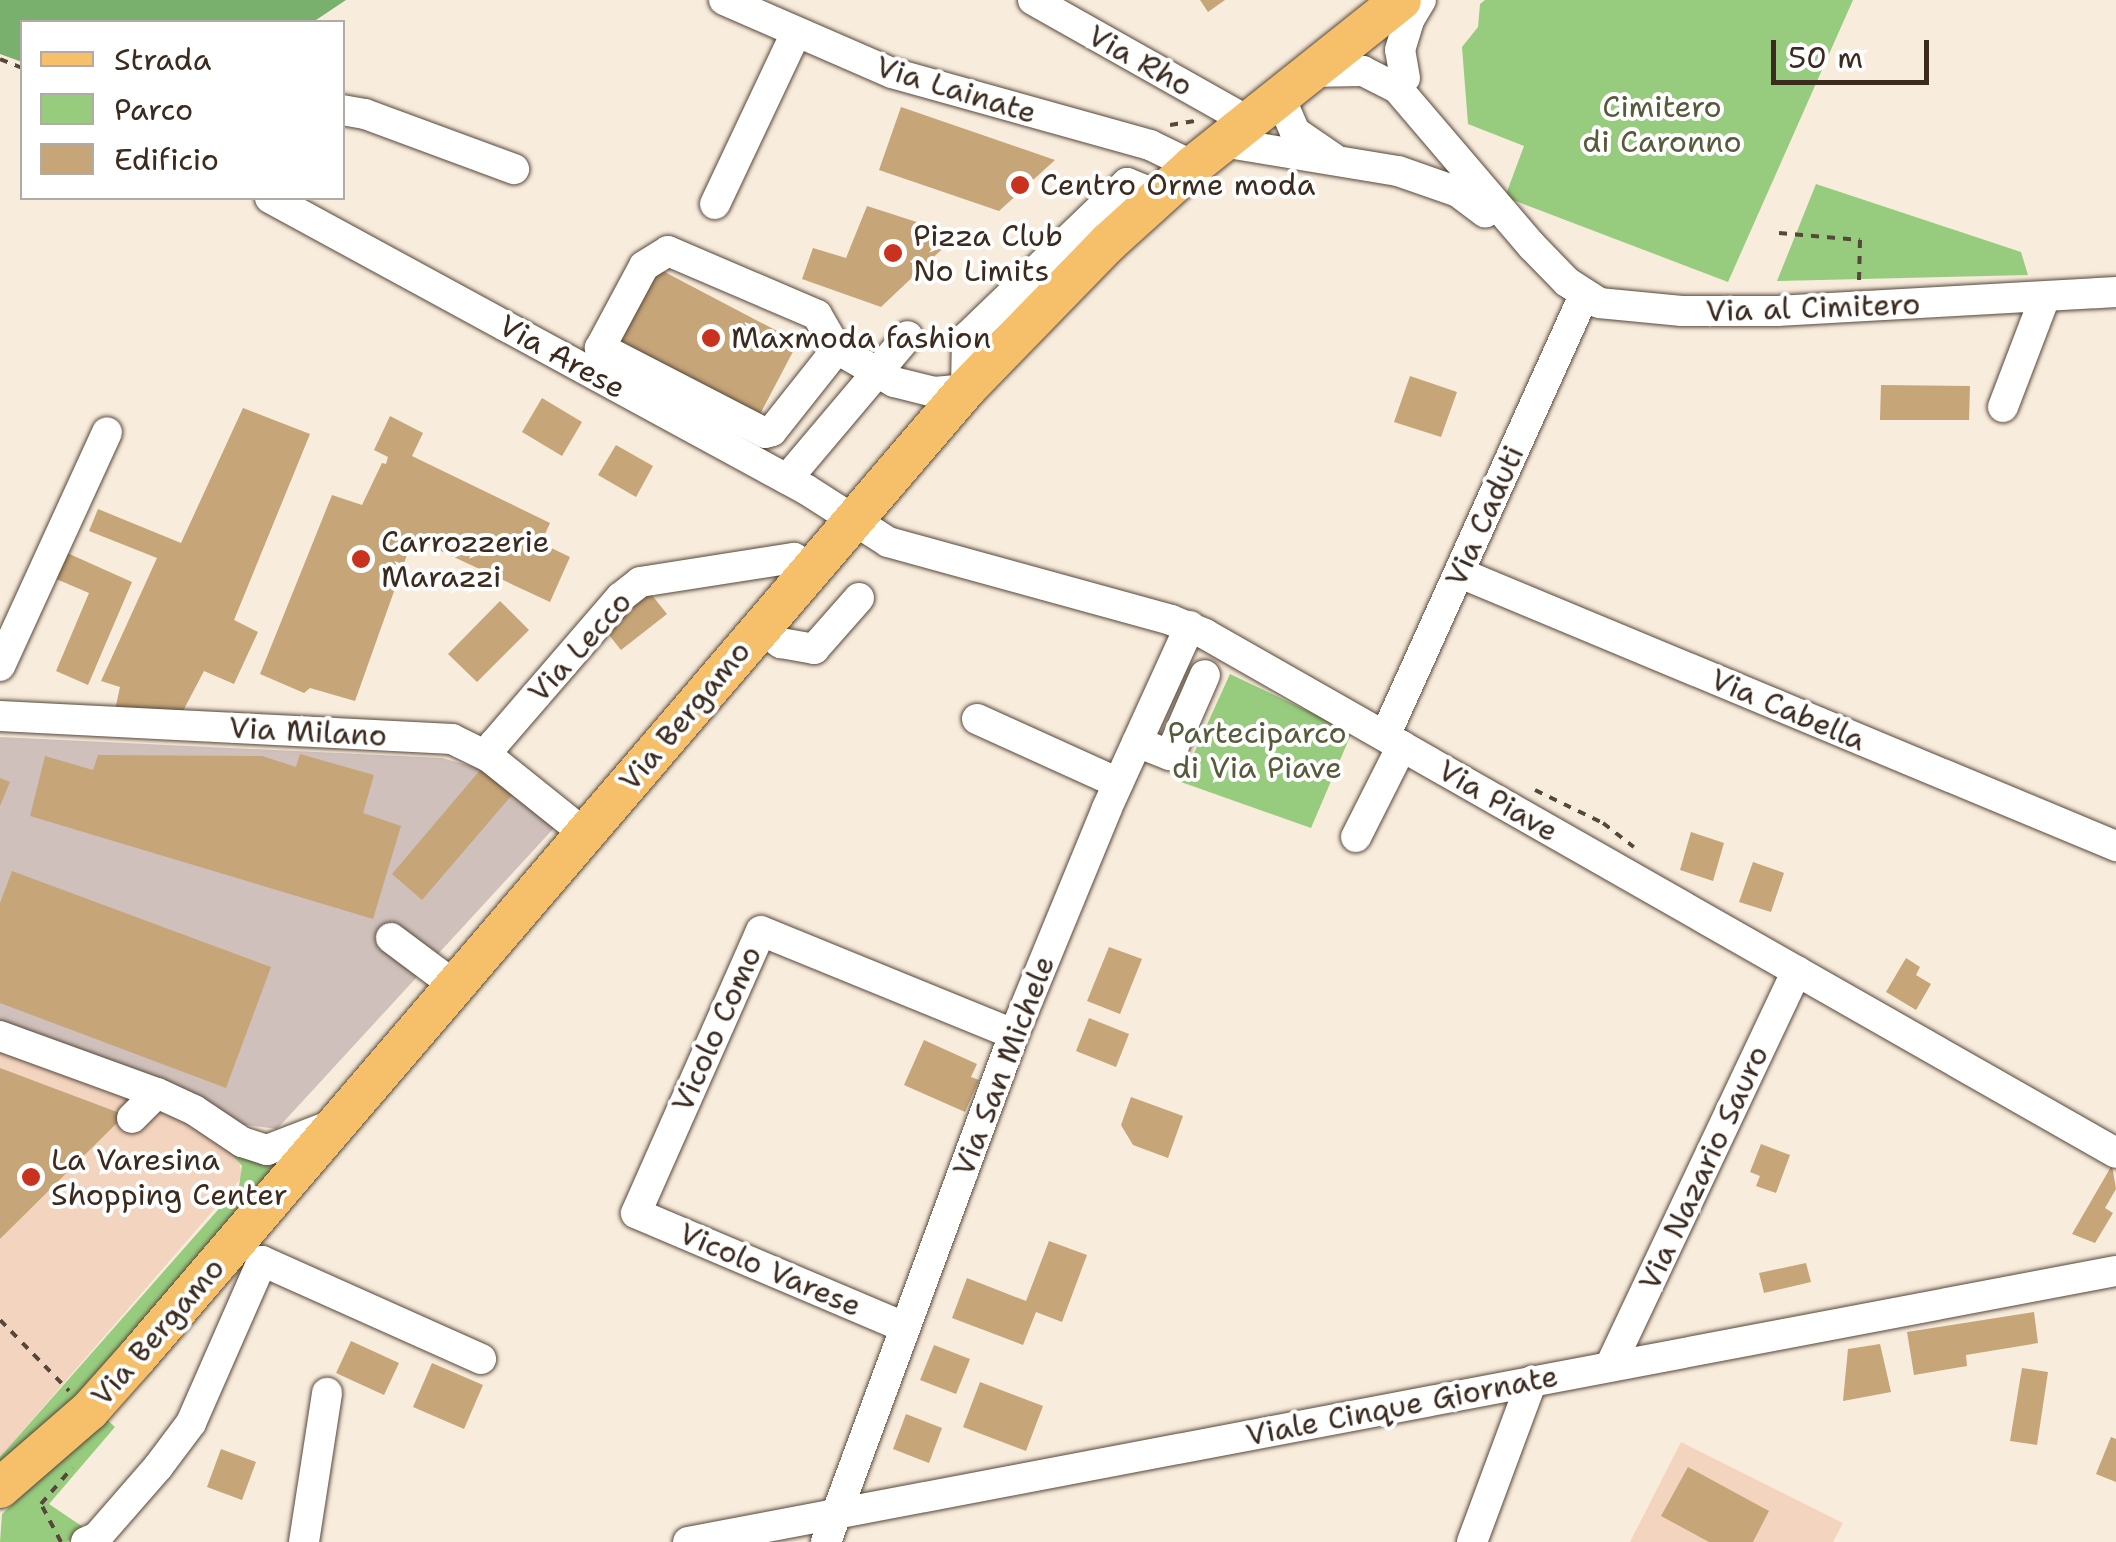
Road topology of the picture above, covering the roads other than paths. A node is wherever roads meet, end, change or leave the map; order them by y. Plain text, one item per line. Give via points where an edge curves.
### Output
1 (724, 0) edge
2 (1033, 0) edge
3 (1402, 0) edge
4 (1421, 0) edge
5 (796, 32) junction
6 (1339, 47) junction
7 (1293, 83) junction
8 (1417, 103) junction
9 (345, 111) edge
10 (1222, 134) junction
11 (1340, 162) junction
12 (514, 168) dead end
13 (1398, 171) junction
14 (274, 200) edge
15 (715, 204) dead end
16 (1532, 246) junction
17 (2116, 292) edge
18 (1584, 296) junction
19 (2045, 297) junction
20 (908, 336) dead end
21 (836, 350) junction
22 (878, 372) junction
23 (966, 388) junction
24 (2003, 407) dead end
25 (107, 432) dead end
26 (786, 479) junction
27 (850, 520) junction
28 (810, 568) junction
29 (1460, 573) junction
30 (859, 598) dead end
31 (1190, 626) junction
32 (760, 628) junction
33 (0, 666) edge
34 (1205, 675) dead end
35 (0, 716) edge
36 (977, 720) dead end
37 (1394, 741) junction
38 (1137, 742) junction
39 (489, 757) junction
40 (1118, 782) junction
41 (584, 834) junction
42 (1356, 837) dead end
43 (2116, 846) edge
44 (391, 938) dead end
45 (1797, 971) junction
46 (454, 985) junction
47 (1014, 1034) junction
48 (0, 1036) edge
49 (157, 1093) junction
50 (132, 1118) dead end
51 (337, 1123) junction
52 (2116, 1153) edge
53 (636, 1213) joint
54 (2116, 1271) edge
55 (904, 1327) junction
56 (481, 1358) dead end
57 (1610, 1366) junction
58 (1532, 1381) junction
59 (327, 1393) dead end
60 (5, 1488) edge
61 (831, 1528) edge
62 (86, 1542) edge
63 (304, 1542) edge
64 (688, 1542) edge
65 (1472, 1542) edge

1 - 5 street, Via Lainate
2 - 10 street, Via Rho
3 - 6 main road, Via Bergamo
4 - 8 street via 1400,50
5 - 10 street, Via Lainate via 892,74 1150,145
5 - 15 street
6 - 7 main road, Via Bergamo
6 - 8 street via 1397,64
7 - 8 street via 1364,71
7 - 10 main road, Via Bergamo
7 - 11 street via 1294,132
8 - 13 street via 1428,146 1414,165
8 - 16 street
9 - 12 street
10 - 11 street
10 - 23 main road, Via Bergamo
11 - 13 street
13 - 16 street via 1458,192
14 - 26 street, Via Arese
16 - 18 street
17 - 19 street, Via al Cimitero
18 - 19 street, Via al Cimitero via 1618,307 1710,311
18 - 29 street, Via Caduti
19 - 24 street
20 - 22 street
21 - 21 street via 765,433 600,348 644,266 668,251 817,315
21 - 22 street
22 - 23 street via 914,390
22 - 26 street
23 - 27 main road, Via Bergamo
25 - 33 street
26 - 27 street, Via Arese
27 - 28 main road, Via Bergamo
27 - 31 street, Via Piave via 888,542
28 - 32 main road, Via Bergamo
28 - 39 street, Via Lecco via 794,558 640,582
29 - 37 street, Via Caduti
29 - 43 street, Via Cabella
30 - 32 street via 814,649 781,643
31 - 37 street, Via Piave
31 - 38 street, Via San Michele
32 - 41 main road, Via Bergamo
34 - 38 street via 1170,756
35 - 39 street, Via Milano via 452,739
36 - 40 street
37 - 42 street, Via Caduti
37 - 45 street, Via Piave
38 - 40 street, Via San Michele
39 - 41 street, Via Milano
40 - 47 street, Via San Michele
41 - 46 main road, Via Bergamo
44 - 46 street
45 - 52 street, Via Piave
45 - 57 street, Via Nazario Sauro
46 - 51 main road, Via Bergamo
47 - 53 street, Vicolo Como via 761,931
47 - 55 street, Via San Michele
48 - 49 street
49 - 50 street
49 - 51 street via 267,1150
51 - 60 main road, Via Bergamo via 101,1398
53 - 55 street, Vicolo Varese
54 - 57 street, Viale Cinque Giornate
55 - 61 street, Via San Michele
56 - 62 street via 262,1261 190,1423 158,1468
57 - 58 street, Viale Cinque Giornate
58 - 61 street, Viale Cinque Giornate
58 - 65 street
59 - 63 street
61 - 64 street, Viale Cinque Giornate

